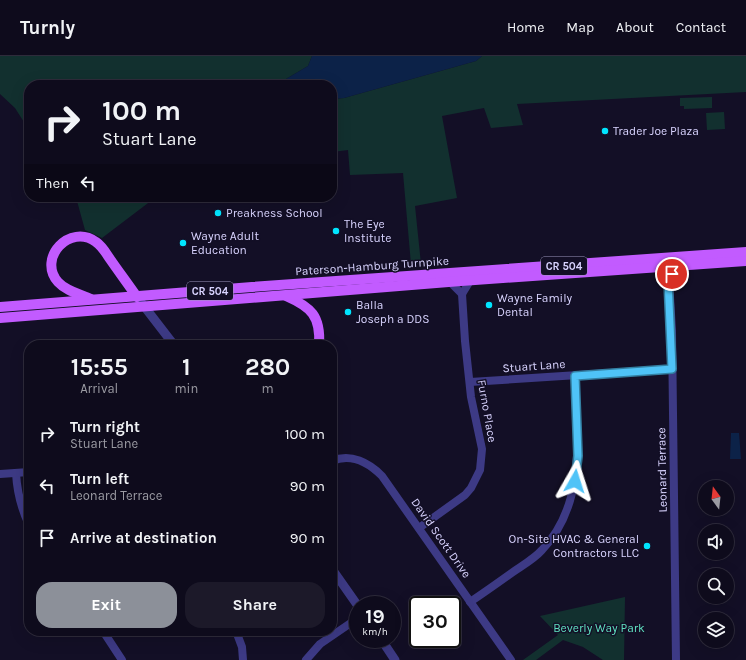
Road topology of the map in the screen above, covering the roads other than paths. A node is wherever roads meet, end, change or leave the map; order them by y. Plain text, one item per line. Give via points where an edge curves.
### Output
1 (746, 252) edge
2 (746, 261) edge
3 (668, 267) junction
4 (470, 280) junction
5 (450, 282) junction
6 (462, 294) junction
7 (284, 296) junction
8 (137, 297) junction
9 (94, 300) junction
10 (145, 306) junction
11 (0, 307) edge
12 (0, 318) edge
13 (170, 340) edge
14 (319, 340) edge
15 (672, 369) junction
16 (575, 376) junction
17 (470, 382) junction
18 (337, 459) edge
19 (24, 472) edge
20 (16, 473) junction
21 (0, 474) edge
22 (24, 512) edge
23 (419, 528) junction
24 (337, 576) edge
25 (351, 596) edge
26 (470, 602) junction
27 (349, 624) edge
28 (337, 632) edge
29 (105, 636) edge
30 (238, 636) edge
31 (332, 636) edge
32 (386, 648) edge
33 (122, 660) edge
34 (243, 660) edge
35 (306, 660) edge
36 (395, 660) edge
37 (511, 660) edge
38 (676, 660) edge

1 - 8 main road, Paterson-Hamburg Turnpike / CR 504
2 - 3 main road, CR 504
3 - 4 main road, CR 504
3 - 15 street, Leonard Terrace via 664,274 668,280
4 - 5 main road, CR 504
4 - 6 street
5 - 6 street
5 - 7 main road, CR 504
6 - 17 street, Furno Place
7 - 10 main road, CR 504
7 - 14 main road via 312,312 318,327
8 - 9 main road, Paterson-Hamburg Turnpike / CR 504
8 - 9 main road via 97,243 82,237 71,238 60,244 55,252 52,260 54,276 64,287
8 - 10 street
9 - 11 main road, Paterson-Hamburg Turnpike / CR 504
10 - 12 main road, CR 504
10 - 13 street
15 - 16 street, Stuart Lane
15 - 38 street, Leonard Terrace
16 - 17 street, Stuart Lane
16 - 26 street via 577,472 564,519 551,540 536,555
17 - 23 street, Furno Place via 481,438 480,470 466,494
18 - 23 street, David Scott Drive via 358,460 375,469
19 - 20 street
20 - 21 street
20 - 22 street via 17,490
23 - 26 street, David Scott Drive
24 - 25 street
26 - 37 street, David Scott Drive
27 - 28 street
29 - 33 street
30 - 34 street
31 - 35 street via 320,644
32 - 36 street

